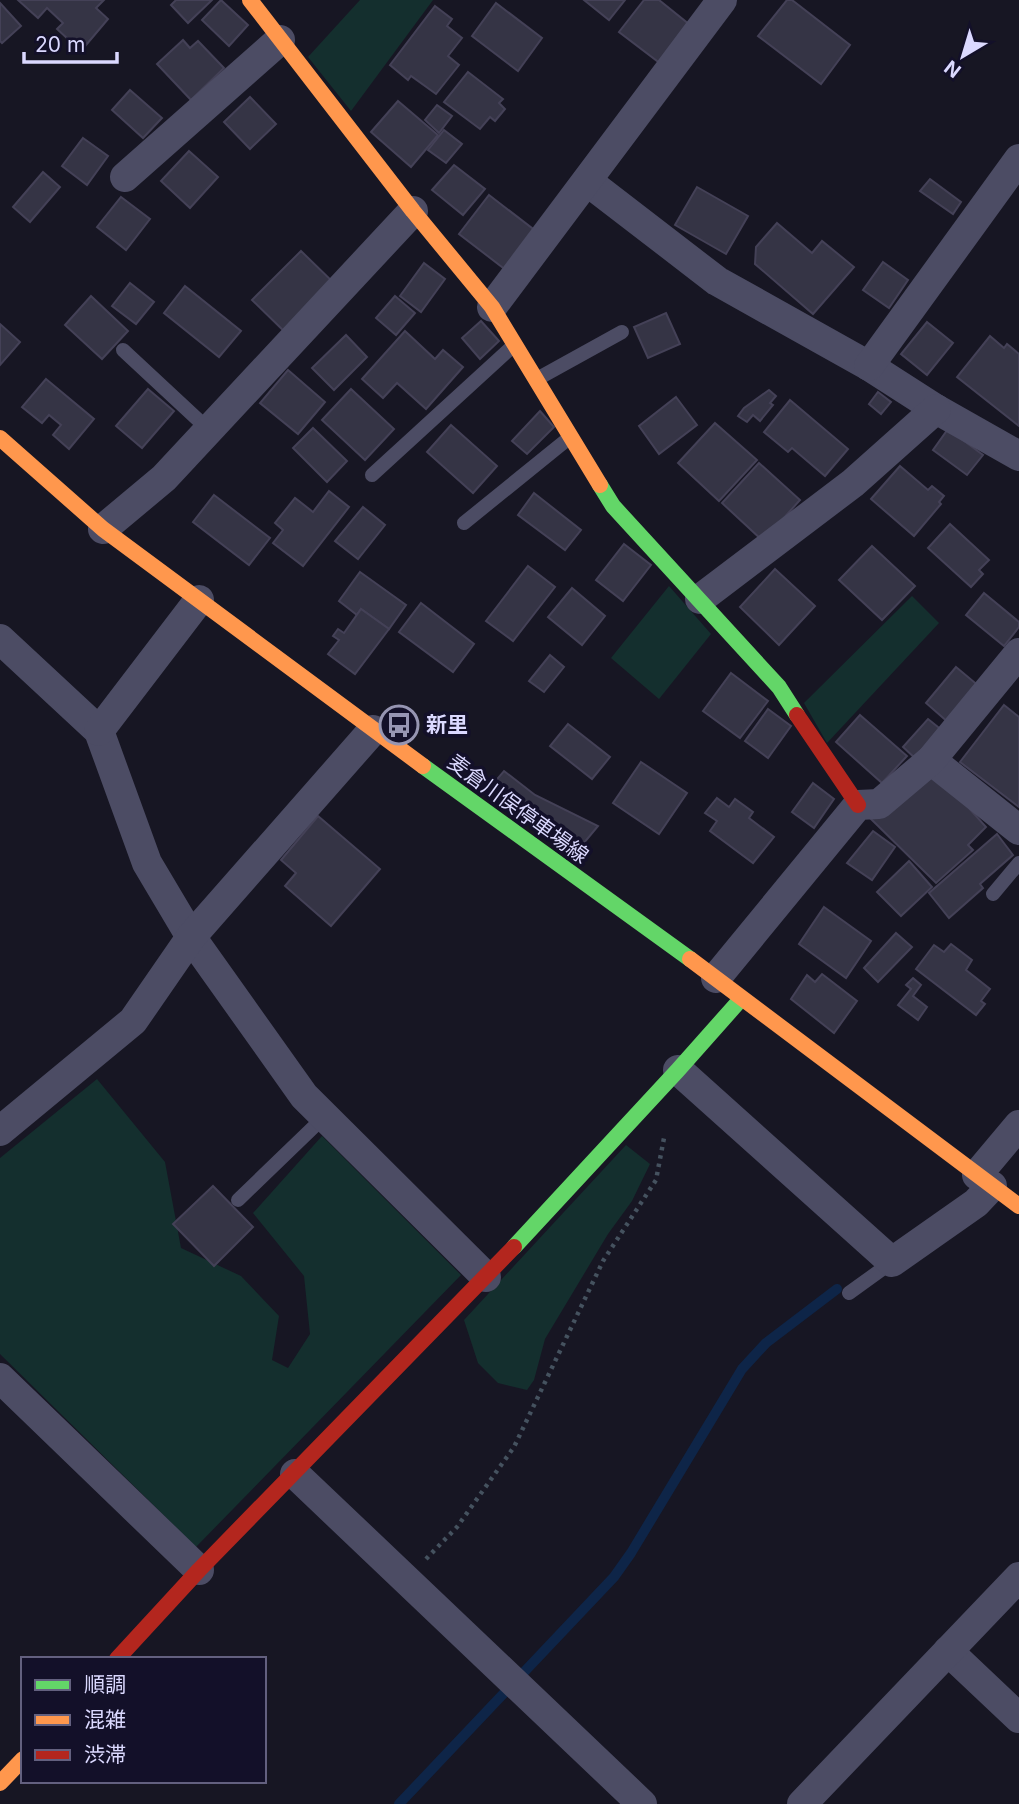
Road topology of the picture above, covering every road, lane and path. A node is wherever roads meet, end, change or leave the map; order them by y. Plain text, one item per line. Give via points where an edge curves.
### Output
1 (250, 0) edge
2 (722, 0) edge
3 (280, 40) junction
4 (1019, 159) edge
5 (125, 177) dead end
6 (587, 181) junction
7 (412, 211) junction
8 (492, 307) junction
9 (622, 332) dead end
10 (516, 344) junction
11 (123, 350) dead end
12 (869, 366) junction
13 (537, 379) junction
14 (936, 409) junction
15 (209, 430) junction
16 (571, 436) junction
17 (0, 438) edge
18 (1019, 456) edge
19 (372, 475) dead end
20 (464, 523) dead end
21 (103, 529) junction
22 (700, 599) junction
23 (199, 600) junction
24 (0, 639) edge
25 (1019, 653) edge
26 (373, 730) junction
27 (99, 731) junction
28 (931, 760) junction
29 (858, 805) junction
30 (1019, 830) edge
31 (1019, 863) edge
32 (993, 894) dead end
33 (191, 937) junction
34 (716, 978) junction
35 (741, 999) junction
36 (678, 1070) junction
37 (654, 1095) junction
38 (324, 1117) junction
39 (1019, 1125) edge
40 (0, 1131) edge
41 (985, 1180) junction
42 (238, 1200) dead end
43 (1019, 1206) edge
44 (892, 1262) junction
45 (486, 1277) junction
46 (849, 1293) dead end
47 (0, 1378) edge
48 (295, 1474) junction
49 (200, 1570) junction
50 (405, 1579) junction
51 (1017, 1582) edge
52 (948, 1651) junction
53 (119, 1657) edge
54 (1019, 1718) edge
55 (21, 1761) edge
56 (0, 1783) edge
57 (642, 1804) edge
58 (802, 1804) edge

1 - 3 street
2 - 6 street
3 - 5 street
3 - 7 street
4 - 12 street
6 - 8 street
6 - 12 street via 718,281
7 - 8 street
7 - 15 street
8 - 10 street
9 - 13 lane
10 - 13 street
10 - 19 lane
11 - 15 lane
12 - 14 street
13 - 16 street
14 - 18 street
14 - 22 street via 853,483
15 - 21 street via 164,478
16 - 20 lane
16 - 22 street via 613,506
17 - 21 street, 麦倉川俣停車場線
21 - 23 street, 麦倉川俣停車場線
22 - 29 street via 779,687
23 - 26 street, 麦倉川俣停車場線
23 - 27 street
24 - 27 street
25 - 28 street
26 - 33 street
26 - 34 street, 麦倉川俣停車場線
27 - 33 street via 146,863
28 - 29 street via 878,804
28 - 30 street
29 - 34 street
31 - 32 lane
33 - 38 street via 304,1096
33 - 40 street via 133,1021
34 - 35 street, 麦倉川俣停車場線
35 - 36 street
35 - 41 street, 麦倉川俣停車場線
36 - 37 street
36 - 44 street
37 - 45 street
37 - 50 path via 666,1130 656,1180 603,1262 514,1447 457,1527
38 - 42 lane
38 - 45 street
39 - 41 street
41 - 43 street, 麦倉川俣停車場線
41 - 44 street via 976,1203
44 - 46 lane
45 - 48 street
47 - 49 street
48 - 49 street
48 - 50 street
49 - 53 street
50 - 57 street
51 - 52 street
52 - 54 street
52 - 58 street
55 - 56 street

